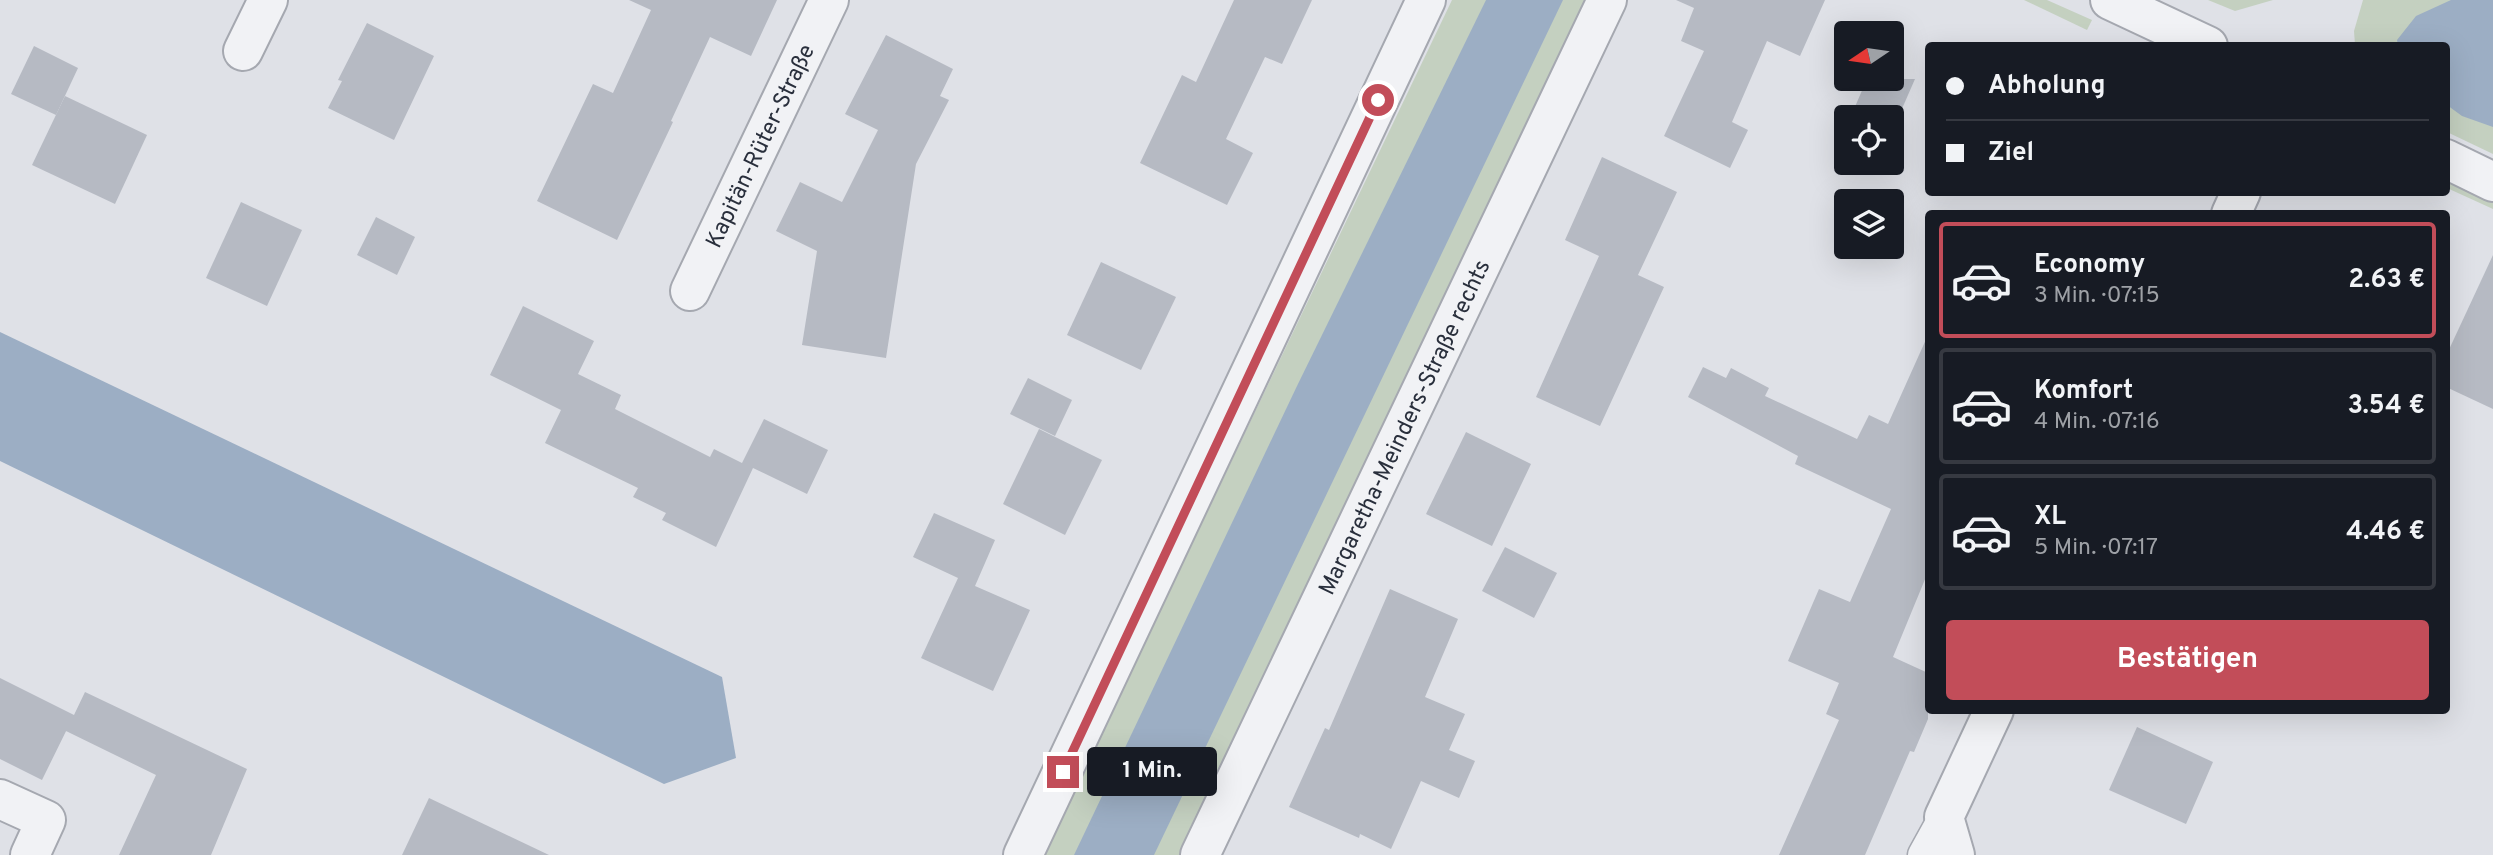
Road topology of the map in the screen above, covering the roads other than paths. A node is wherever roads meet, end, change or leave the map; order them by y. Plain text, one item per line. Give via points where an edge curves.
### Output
1 (268, 0) edge
2 (829, 0) edge
3 (1426, 0) edge
4 (1607, 0) edge
5 (2109, 0) edge
6 (2199, 42) edge
7 (243, 51) dead end
8 (2450, 161) edge
9 (2493, 182) edge
10 (690, 291) dead end
11 (1992, 714) edge
12 (0, 799) edge
13 (1944, 817) junction
14 (30, 855) edge
15 (1023, 855) edge
16 (1200, 855) edge
17 (1923, 855) edge
18 (1955, 855) edge

1 - 7 street
2 - 10 street, Kapitän-Rüter-Straße
3 - 15 street
4 - 16 street, Margaretha-Meinders-Straße rechts
5 - 6 street
8 - 9 street
11 - 13 street
12 - 14 street via 46,820
13 - 17 lane
13 - 18 street

